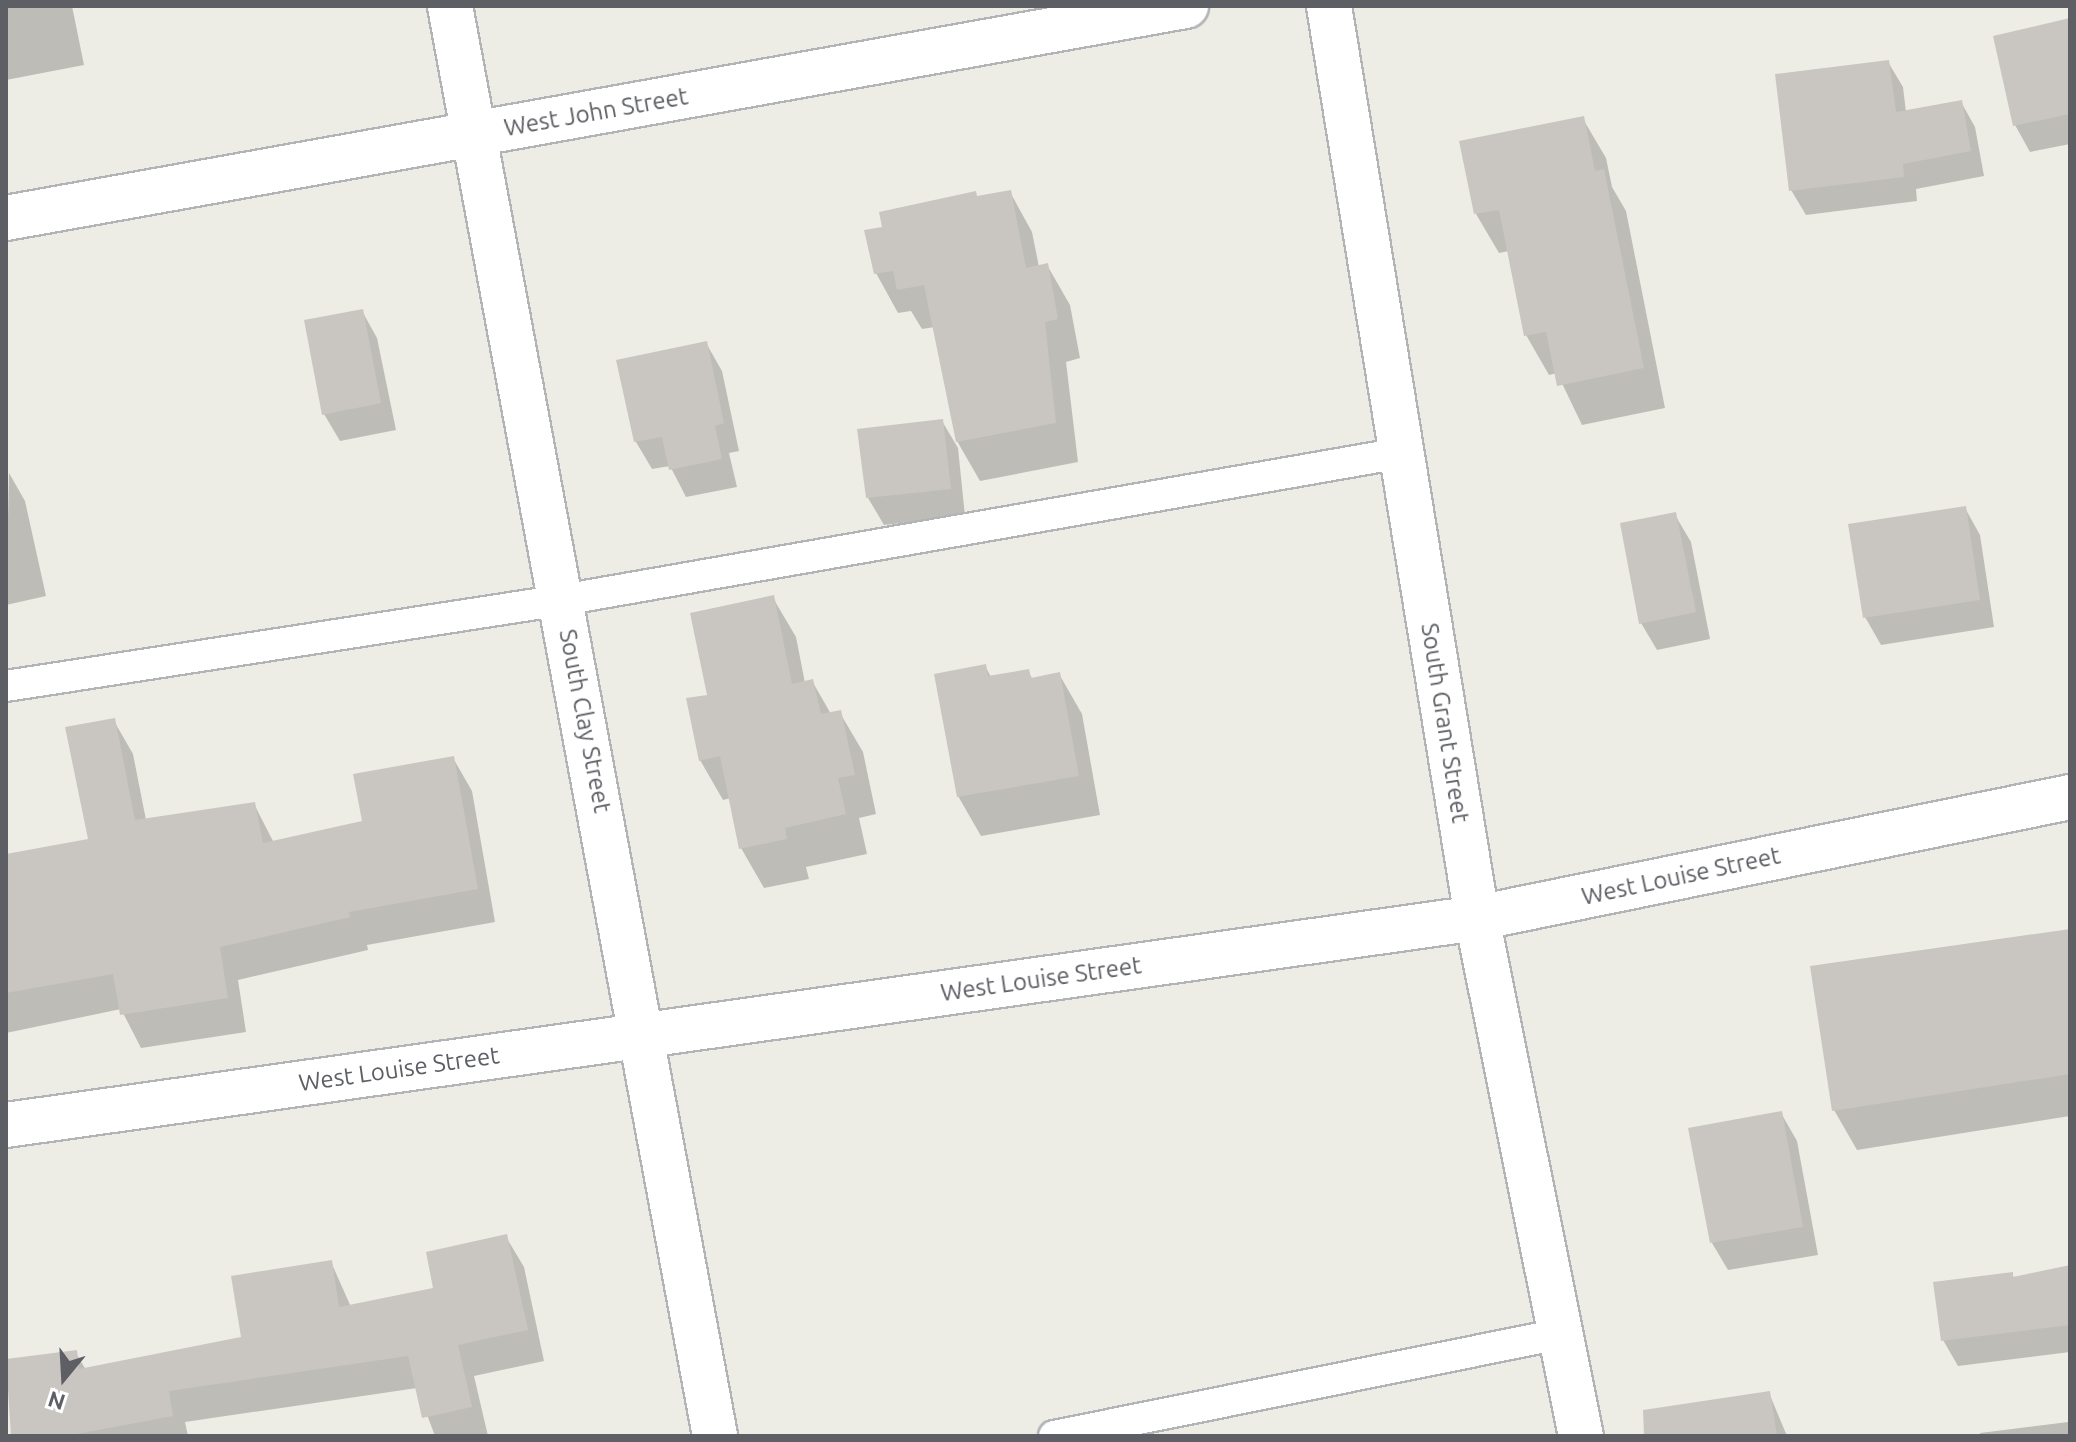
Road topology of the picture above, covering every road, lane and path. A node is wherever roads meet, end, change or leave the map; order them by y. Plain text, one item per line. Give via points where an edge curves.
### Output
1 (450, 6) edge
2 (1186, 6) edge
3 (1329, 6) edge
4 (474, 134) junction
5 (6, 218) edge
6 (1401, 453) junction
7 (562, 600) junction
8 (6, 686) edge
9 (2070, 797) edge
10 (1477, 918) junction
11 (644, 1035) junction
12 (6, 1125) edge
13 (1560, 1334) junction
14 (715, 1436) edge
15 (1054, 1436) edge
16 (1581, 1436) edge

1 - 4 street, South Clay Street
2 - 4 street, West John Street
3 - 6 street, South Grant Street
4 - 5 street, West John Street
4 - 7 street, South Clay Street
6 - 7 lane
6 - 10 street, South Grant Street
7 - 8 lane
7 - 11 street, South Clay Street
9 - 10 street, West Louise Street
10 - 11 street, West Louise Street
10 - 13 street, South Grant Street
11 - 12 street, West Louise Street
11 - 14 street, South Clay Street
13 - 15 lane
13 - 16 street, South Grant Street

